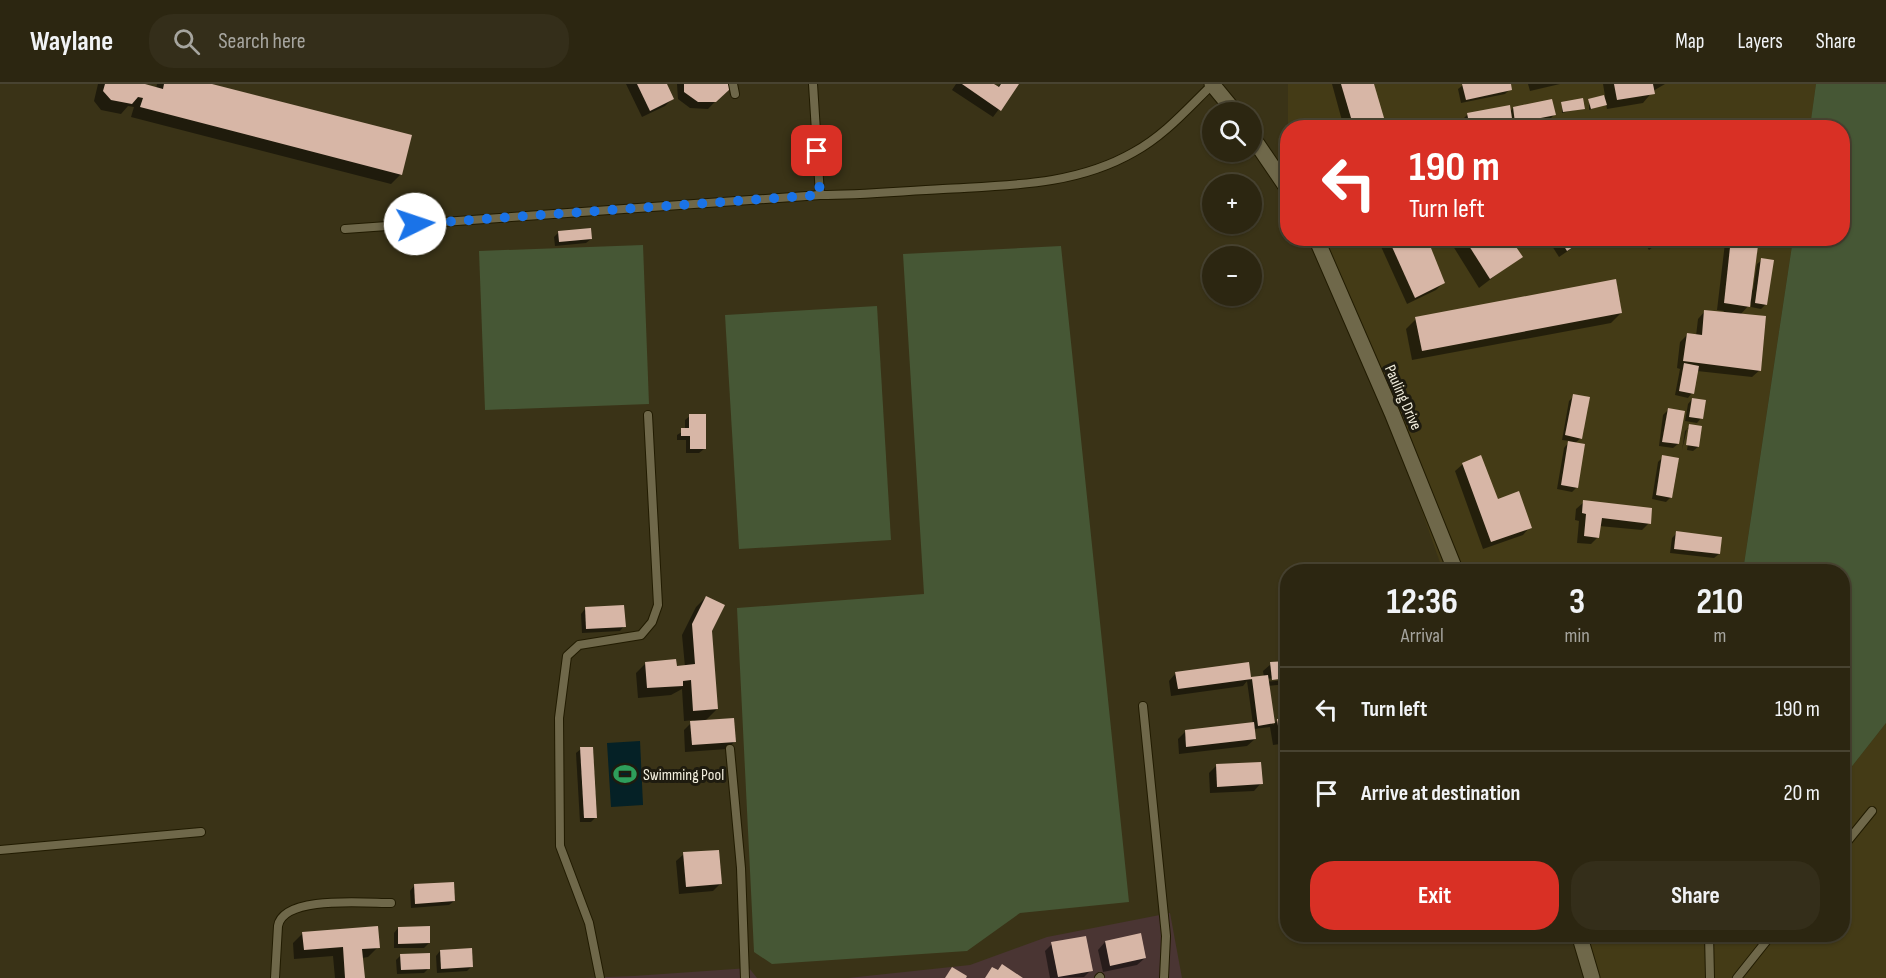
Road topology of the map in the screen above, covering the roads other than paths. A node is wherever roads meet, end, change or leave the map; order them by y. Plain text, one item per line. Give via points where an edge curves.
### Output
1 (733, 84) edge
2 (813, 84) edge
3 (1213, 84) edge
4 (735, 94) dead end
5 (1227, 102) edge
6 (1262, 151) edge
7 (1280, 178) edge
8 (820, 195) junction
9 (345, 229) dead end
10 (1319, 246) edge
11 (648, 415) dead end
12 (1453, 564) edge
13 (1143, 706) dead end
14 (730, 749) dead end
15 (1872, 812) dead end
16 (201, 832) dead end
17 (1850, 838) edge
18 (0, 850) edge
19 (391, 903) dead end
20 (1581, 942) edge
21 (1709, 942) edge
22 (1766, 942) edge
23 (275, 978) edge
24 (600, 978) edge
25 (745, 978) edge
26 (1164, 978) edge
27 (1592, 978) edge
28 (1710, 978) edge
29 (1737, 978) edge

1 - 4 lane
2 - 8 lane
3 - 5 street
3 - 8 lane via 1157,136 1133,153 1100,168 1034,184
6 - 7 street
8 - 9 lane
10 - 12 street, Pauling Drive
11 - 24 lane via 658,605 652,622 641,635 579,645 567,656 559,718 560,846 589,923
13 - 26 lane via 1166,936
14 - 25 lane via 741,868
15 - 17 lane
16 - 18 lane
19 - 23 lane via 313,904 286,912 279,918
20 - 27 street
21 - 28 lane
22 - 29 lane

